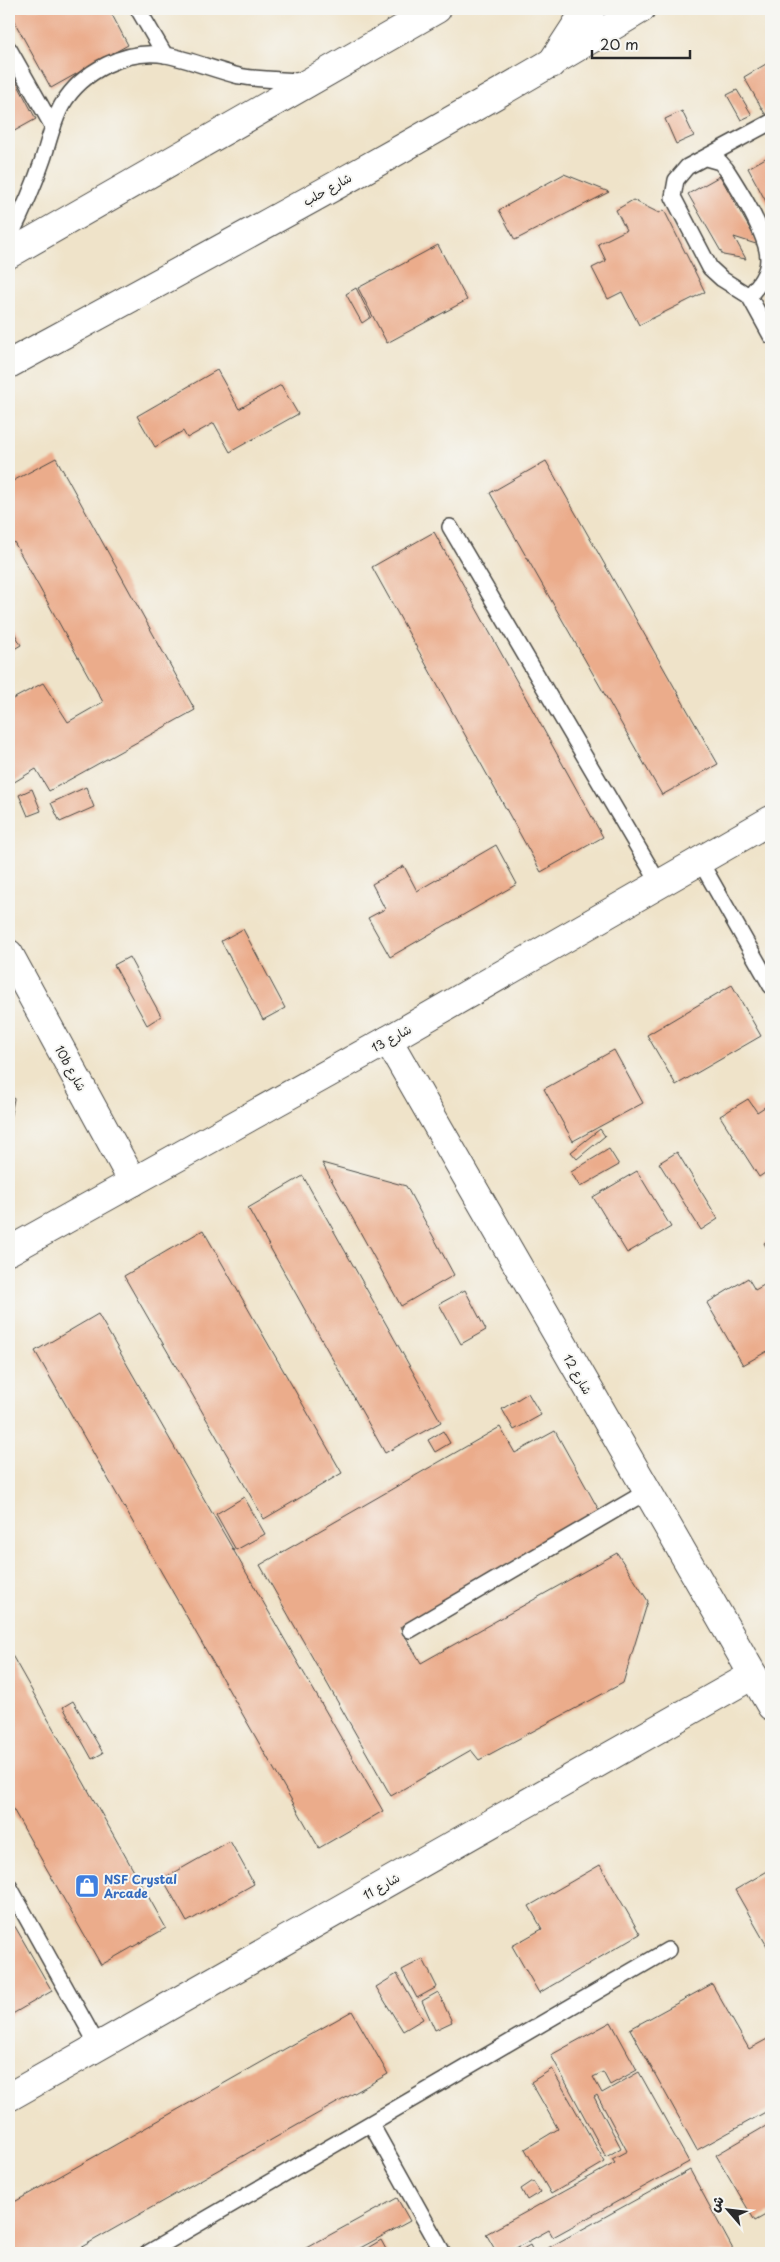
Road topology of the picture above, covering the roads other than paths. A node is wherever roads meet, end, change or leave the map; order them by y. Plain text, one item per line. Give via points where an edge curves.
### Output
1 (138, 9) edge
2 (437, 9) edge
3 (591, 9) edge
4 (641, 9) edge
5 (9, 49) edge
6 (165, 55) junction
7 (551, 64) junction
8 (313, 81) junction
9 (771, 122) edge
10 (53, 127) junction
11 (706, 158) junction
12 (9, 239) edge
13 (9, 254) edge
14 (749, 296) junction
15 (771, 336) edge
16 (9, 364) edge
17 (450, 527) dead end
18 (771, 820) edge
19 (700, 861) junction
20 (660, 885) junction
21 (9, 954) edge
22 (771, 986) edge
23 (388, 1040) junction
24 (133, 1182) junction
25 (9, 1251) edge
26 (646, 1492) junction
27 (410, 1630) dead end
28 (754, 1675) junction
29 (771, 1706) edge
30 (9, 1886) edge
31 (668, 1950) dead end
32 (98, 2046) junction
33 (9, 2097) edge
34 (371, 2124) junction
35 (148, 2253) edge
36 (443, 2253) edge

1 - 6 lane
2 - 8 street
3 - 7 street
4 - 7 street, شارع حلب
5 - 10 lane
6 - 8 lane via 241,76
6 - 10 lane via 136,55 102,67 73,89 62,104
7 - 16 street, شارع حلب
8 - 13 street
9 - 11 lane
10 - 12 lane via 28,198
11 - 14 lane via 720,162 726,168 765,240 768,261 763,280
11 - 14 lane via 681,173 676,180 673,197 710,268
14 - 15 lane
17 - 20 lane
18 - 19 street, شارع 13
19 - 20 street, شارع 13
19 - 22 lane
20 - 23 street, شارع 13
21 - 24 street, 10b شارع
23 - 24 street, شارع 13
23 - 26 street, شارع 12
24 - 25 street, شارع 13
26 - 27 lane
26 - 28 street, شارع 12
28 - 29 street, شارع 12
28 - 32 street, شارع 11
30 - 32 lane
31 - 34 lane
32 - 33 street, شارع 11
34 - 35 lane
34 - 36 lane

